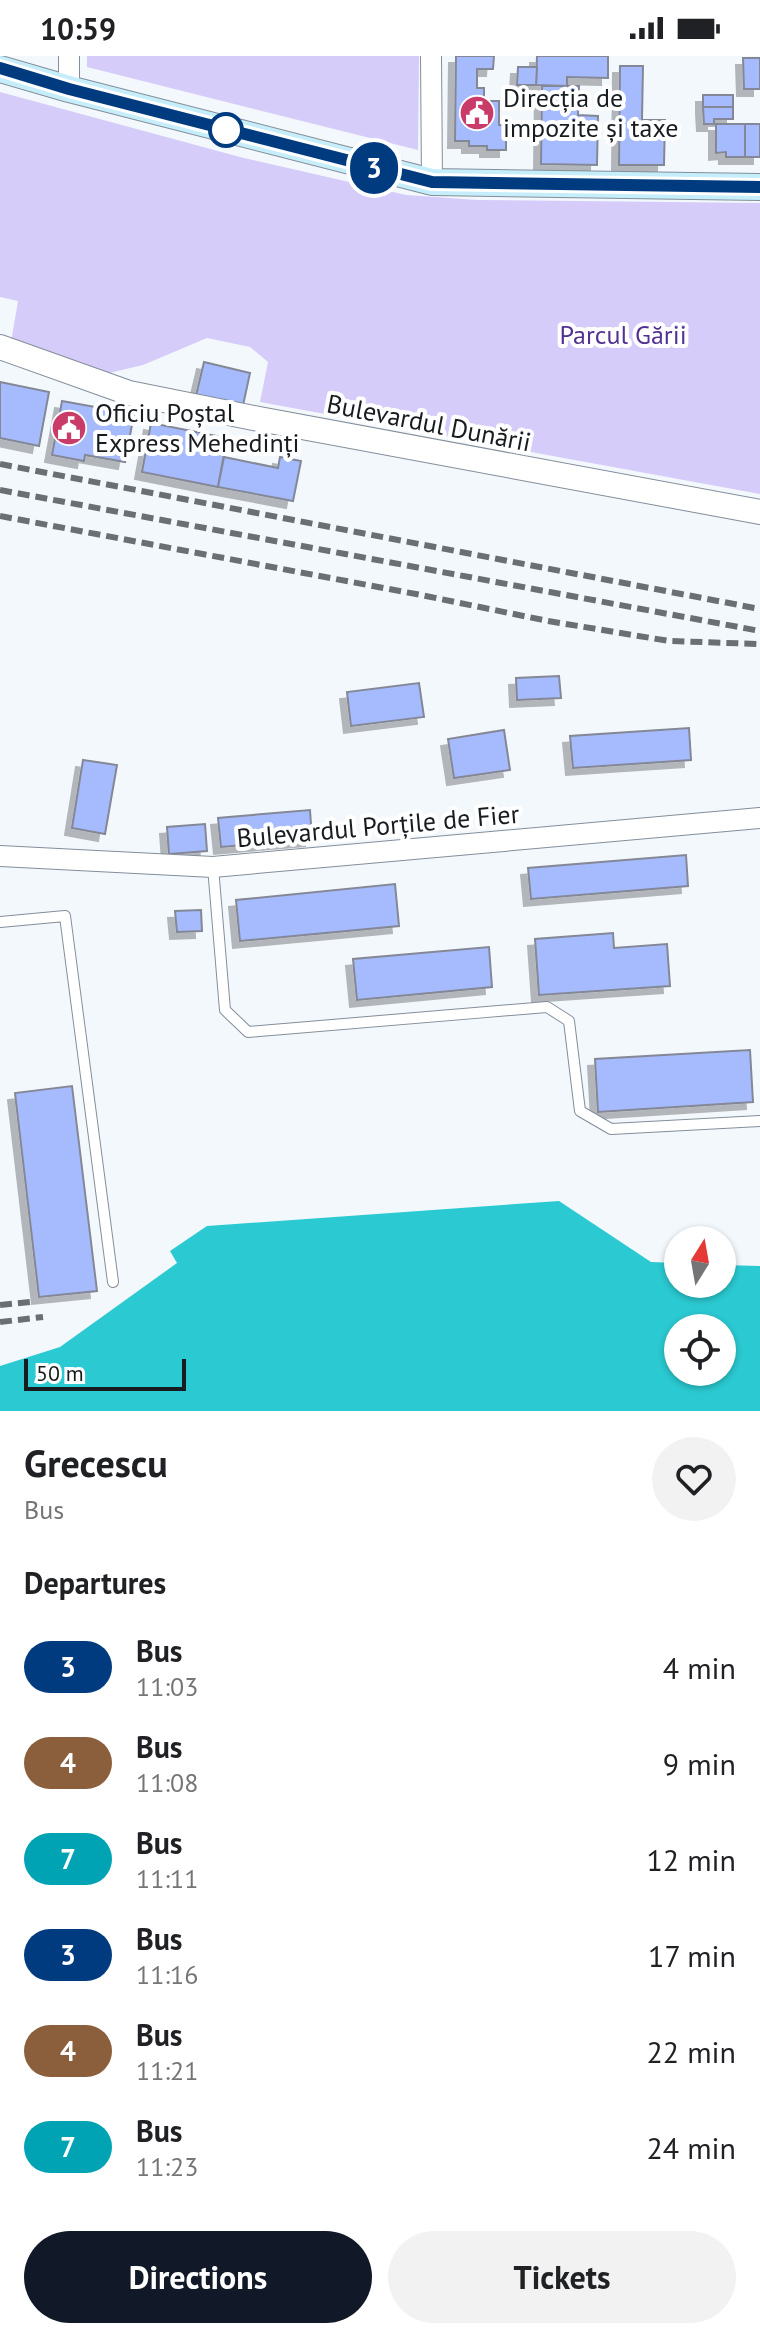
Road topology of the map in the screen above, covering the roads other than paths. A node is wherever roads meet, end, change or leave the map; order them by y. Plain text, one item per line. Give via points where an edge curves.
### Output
1 (69, 56) edge
2 (431, 56) edge
3 (0, 69) edge
4 (69, 89) junction
5 (432, 182) junction
6 (760, 187) edge
7 (0, 347) edge
8 (760, 512) edge
9 (760, 818) edge
10 (0, 856) edge
11 (213, 867) junction
12 (0, 922) edge
13 (760, 1121) edge
14 (113, 1282) dead end

1 - 4 street
2 - 5 street
3 - 4 main road
4 - 5 main road
5 - 6 main road
7 - 8 street, Bulevardul Dunării via 129,393
9 - 11 street, Bulevardul Porțile de Fier
10 - 11 street, Bulevardul Porțile de Fier
11 - 13 lane via 225,1010 248,1032 547,1007 569,1021 580,1111 611,1129
12 - 14 lane via 65,916

